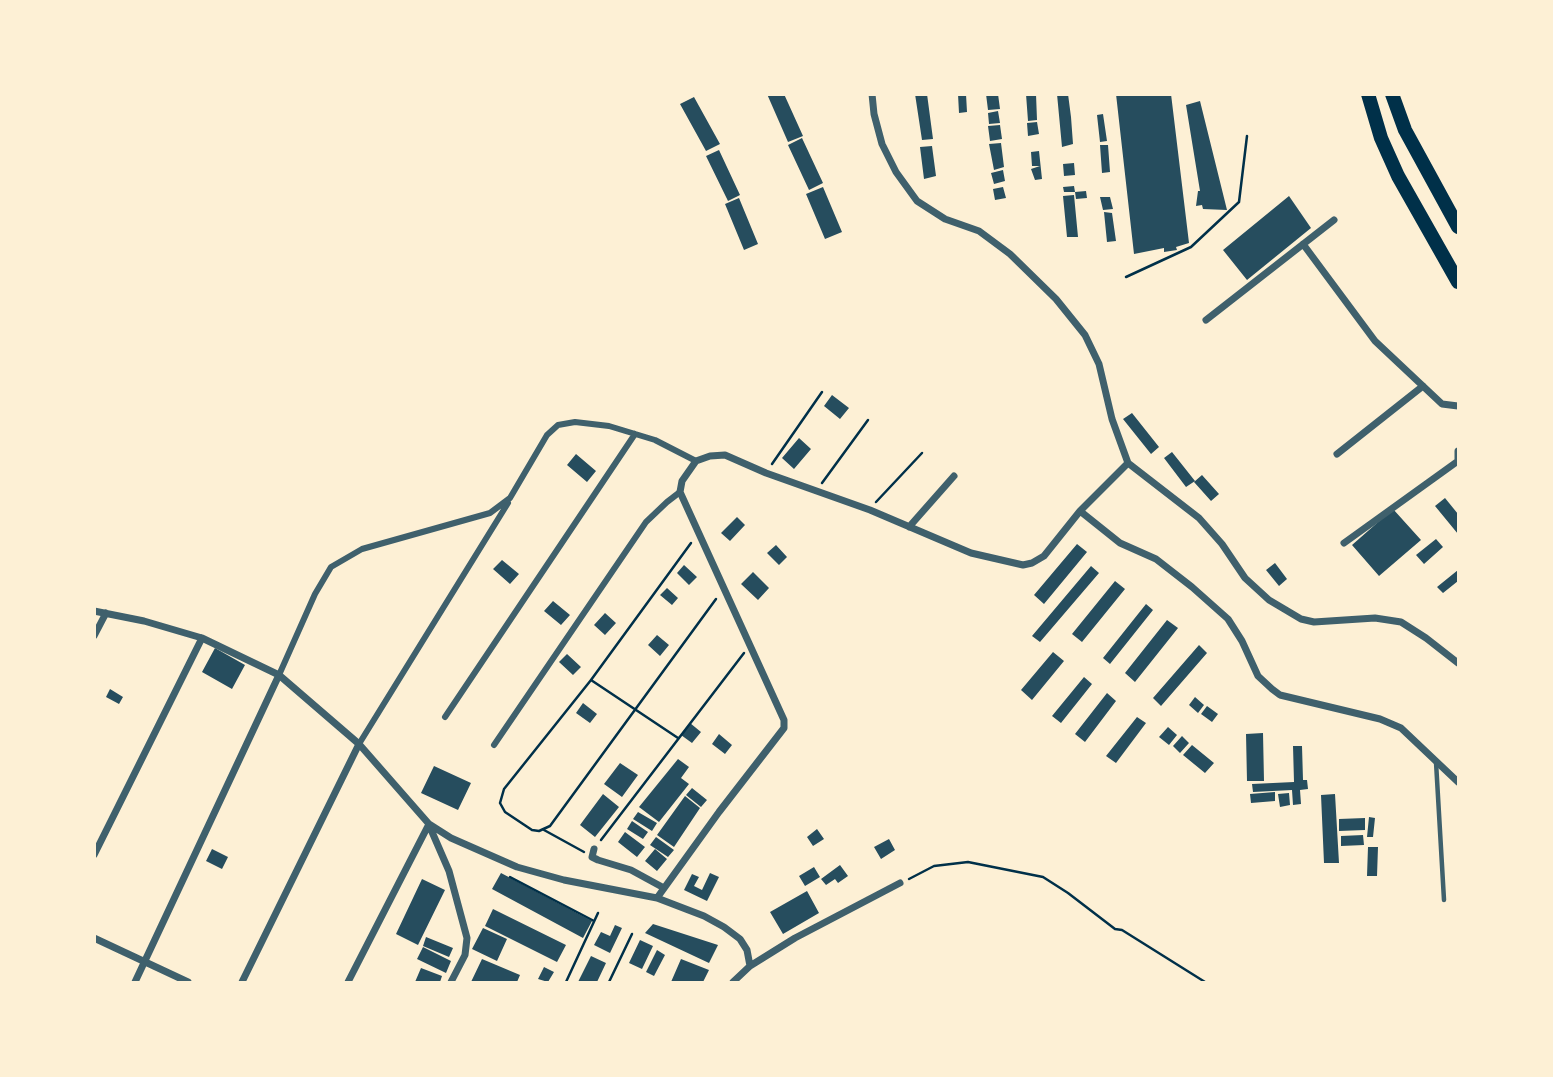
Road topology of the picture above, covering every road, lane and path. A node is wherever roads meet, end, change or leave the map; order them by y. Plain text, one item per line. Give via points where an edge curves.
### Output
1 (872, 94) edge
2 (1368, 94) edge
3 (1392, 94) edge
4 (1247, 136) dead end
5 (1334, 220) dead end
6 (1458, 226) edge
7 (1303, 244) junction
8 (1126, 277) dead end
9 (1458, 282) edge
10 (1206, 320) dead end
11 (1423, 386) junction
12 (822, 392) dead end
13 (1458, 406) edge
14 (868, 420) dead end
15 (635, 434) junction
16 (1458, 451) edge
17 (922, 453) dead end
18 (1337, 454) dead end
19 (696, 461) junction
20 (1128, 463) junction
21 (766, 473) junction
22 (954, 476) dead end
23 (816, 491) junction
24 (680, 492) junction
25 (510, 498) junction
26 (870, 510) junction
27 (1080, 511) junction
28 (909, 527) junction
29 (699, 533) junction
30 (1344, 543) dead end
31 (724, 588) junction
32 (94, 611) edge
33 (106, 613) junction
34 (94, 636) edge
35 (202, 638) junction
36 (750, 645) junction
37 (1458, 663) edge
38 (279, 675) junction
39 (592, 680) junction
40 (636, 709) junction
41 (444, 717) dead end
42 (678, 738) junction
43 (359, 744) junction
44 (494, 745) dead end
45 (1436, 761) junction
46 (1458, 782) edge
47 (429, 824) junction
48 (544, 830) junction
49 (593, 853) junction
50 (94, 855) edge
51 (507, 876) dead end
52 (900, 883) joint
53 (664, 888) junction
54 (657, 898) junction
55 (1444, 900) dead end
56 (598, 913) dead end
57 (594, 921) junction
58 (632, 934) dead end
59 (94, 938) edge
60 (144, 961) junction
61 (750, 966) junction
62 (135, 982) edge
63 (188, 982) edge
64 (242, 982) edge
65 (348, 982) edge
66 (451, 982) edge
67 (566, 982) edge
68 (609, 982) edge
69 (733, 982) edge
70 (1205, 982) edge

1 - 20 street via 882,144 917,201 945,219 979,231 1010,254 1085,335 1099,364
2 - 9 highway via 1398,176
3 - 6 highway via 1405,130
4 - 8 path via 1239,202 1191,247
5 - 7 street
7 - 10 street
7 - 11 street via 1375,341
11 - 13 street via 1442,404
11 - 18 street
12 - 21 path
14 - 23 path
15 - 19 street
15 - 25 street via 598,424 558,425 547,435
15 - 41 street
16 - 30 street via 1458,461
17 - 26 path
19 - 21 street via 726,455
19 - 24 street
20 - 27 street
20 - 37 street via 1199,518 1245,578 1285,611 1314,622 1375,618 1401,622
21 - 23 street
22 - 28 street
23 - 26 street
24 - 29 street
24 - 44 street via 646,522
25 - 38 street via 490,513 362,550 331,567
25 - 43 street
26 - 28 street
27 - 28 street via 1044,556 1023,565 971,553
27 - 45 street via 1120,542 1156,559 1228,619 1258,676 1272,690 1401,728
29 - 31 street
29 - 39 path
31 - 36 street
31 - 40 path
32 - 33 street
33 - 34 street
33 - 35 street
35 - 38 street
35 - 50 street
36 - 42 path
36 - 53 street via 784,727
38 - 43 street
38 - 60 street
39 - 40 path
39 - 48 path via 504,789 500,803 506,812 532,830
40 - 42 path
40 - 48 path
42 - 49 path
43 - 47 street
43 - 64 street
45 - 46 street
45 - 55 lane
47 - 54 street via 517,867
47 - 65 street
47 - 66 street via 449,871 467,938 465,955
48 - 49 path
49 - 53 street
51 - 57 path
52 - 61 street
52 - 70 path via 934,866 968,862 1043,877 1115,929
53 - 54 street
54 - 61 street via 704,916 740,939
56 - 57 path
57 - 67 path
58 - 68 path
59 - 60 street
60 - 62 street
60 - 63 street
61 - 69 street

